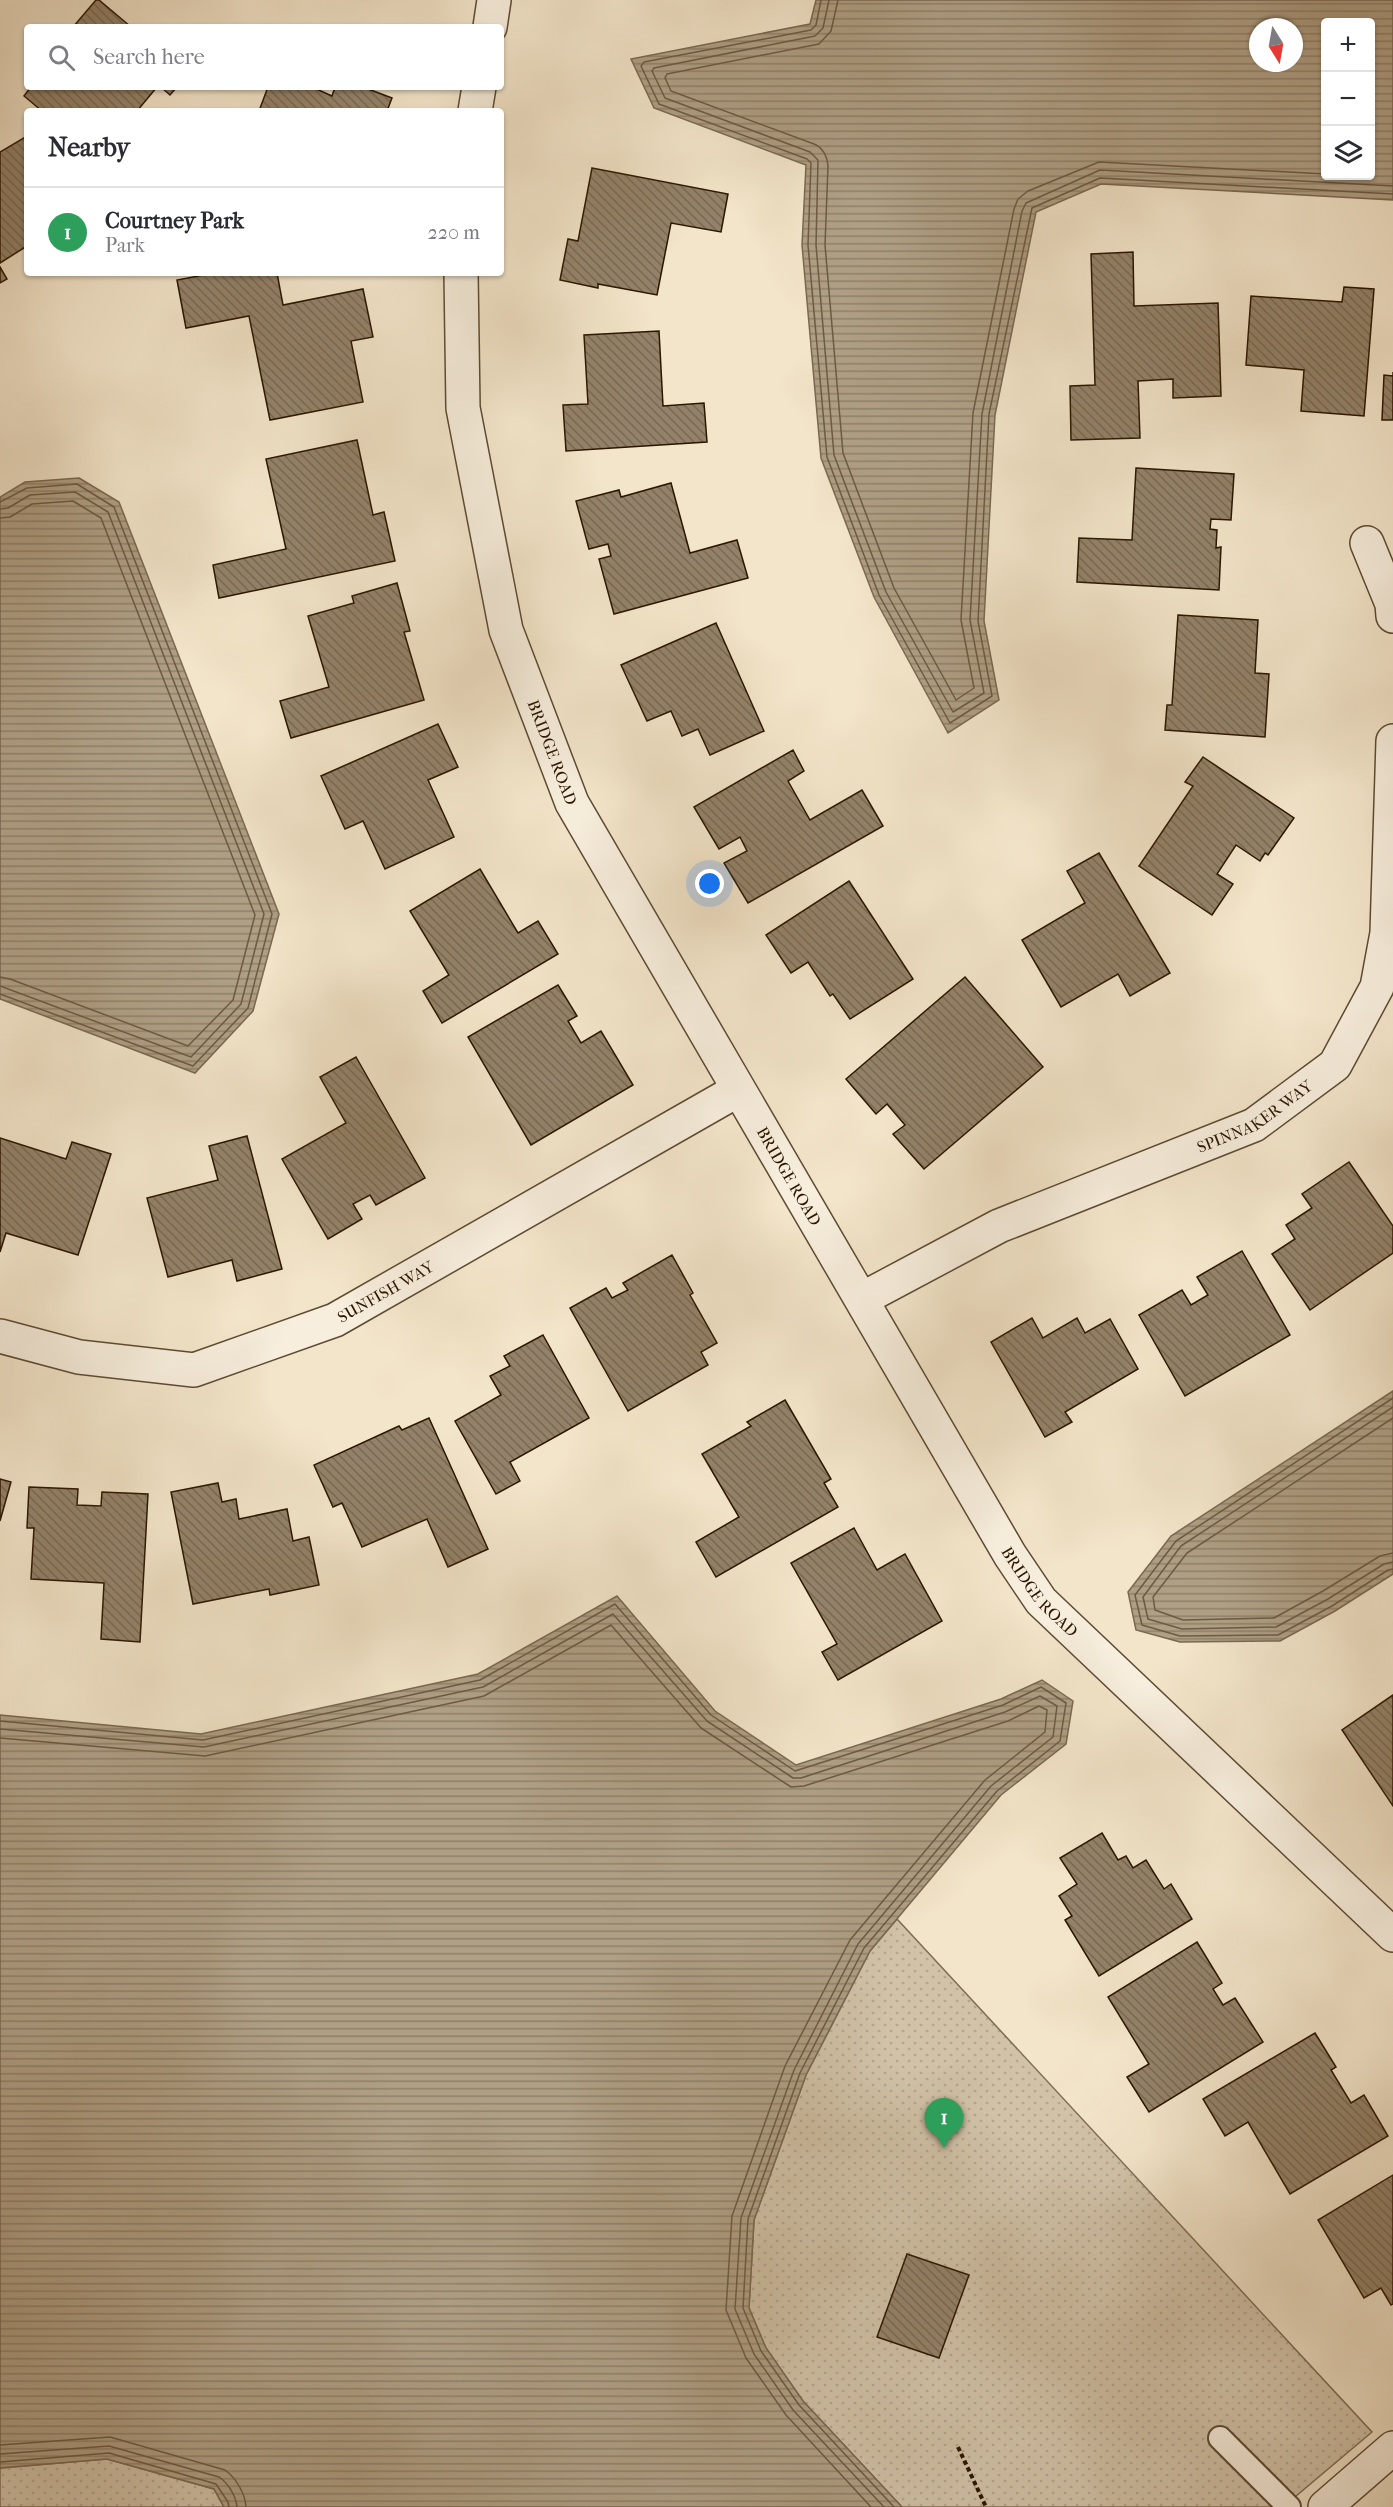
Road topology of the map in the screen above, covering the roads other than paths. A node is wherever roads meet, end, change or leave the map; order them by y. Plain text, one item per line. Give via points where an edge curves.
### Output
1 (493, 0) edge
2 (490, 24) edge
3 (478, 90) edge
4 (476, 108) edge
5 (461, 276) edge
6 (1368, 543) dead end
7 (1393, 616) edge
8 (1393, 741) edge
9 (738, 1090) junction
10 (861, 1299) junction
11 (0, 1335) edge
12 (1393, 1935) edge
13 (1220, 2438) dead end
14 (1393, 2448) edge
15 (1288, 2507) edge
16 (1325, 2507) edge

1 - 2 street
3 - 4 street
5 - 9 street, BRIDGE ROAD via 463,408 506,630 572,803
6 - 7 street
8 - 10 street, SPINNAKER WAY via 1387,933 1377,987 1335,1065 1254,1125 999,1226
9 - 10 street, BRIDGE ROAD
9 - 11 street, SUNFISH WAY via 335,1320 194,1370 79,1357
10 - 12 street, BRIDGE ROAD via 1010,1555 1041,1601
13 - 15 lane
14 - 16 street

